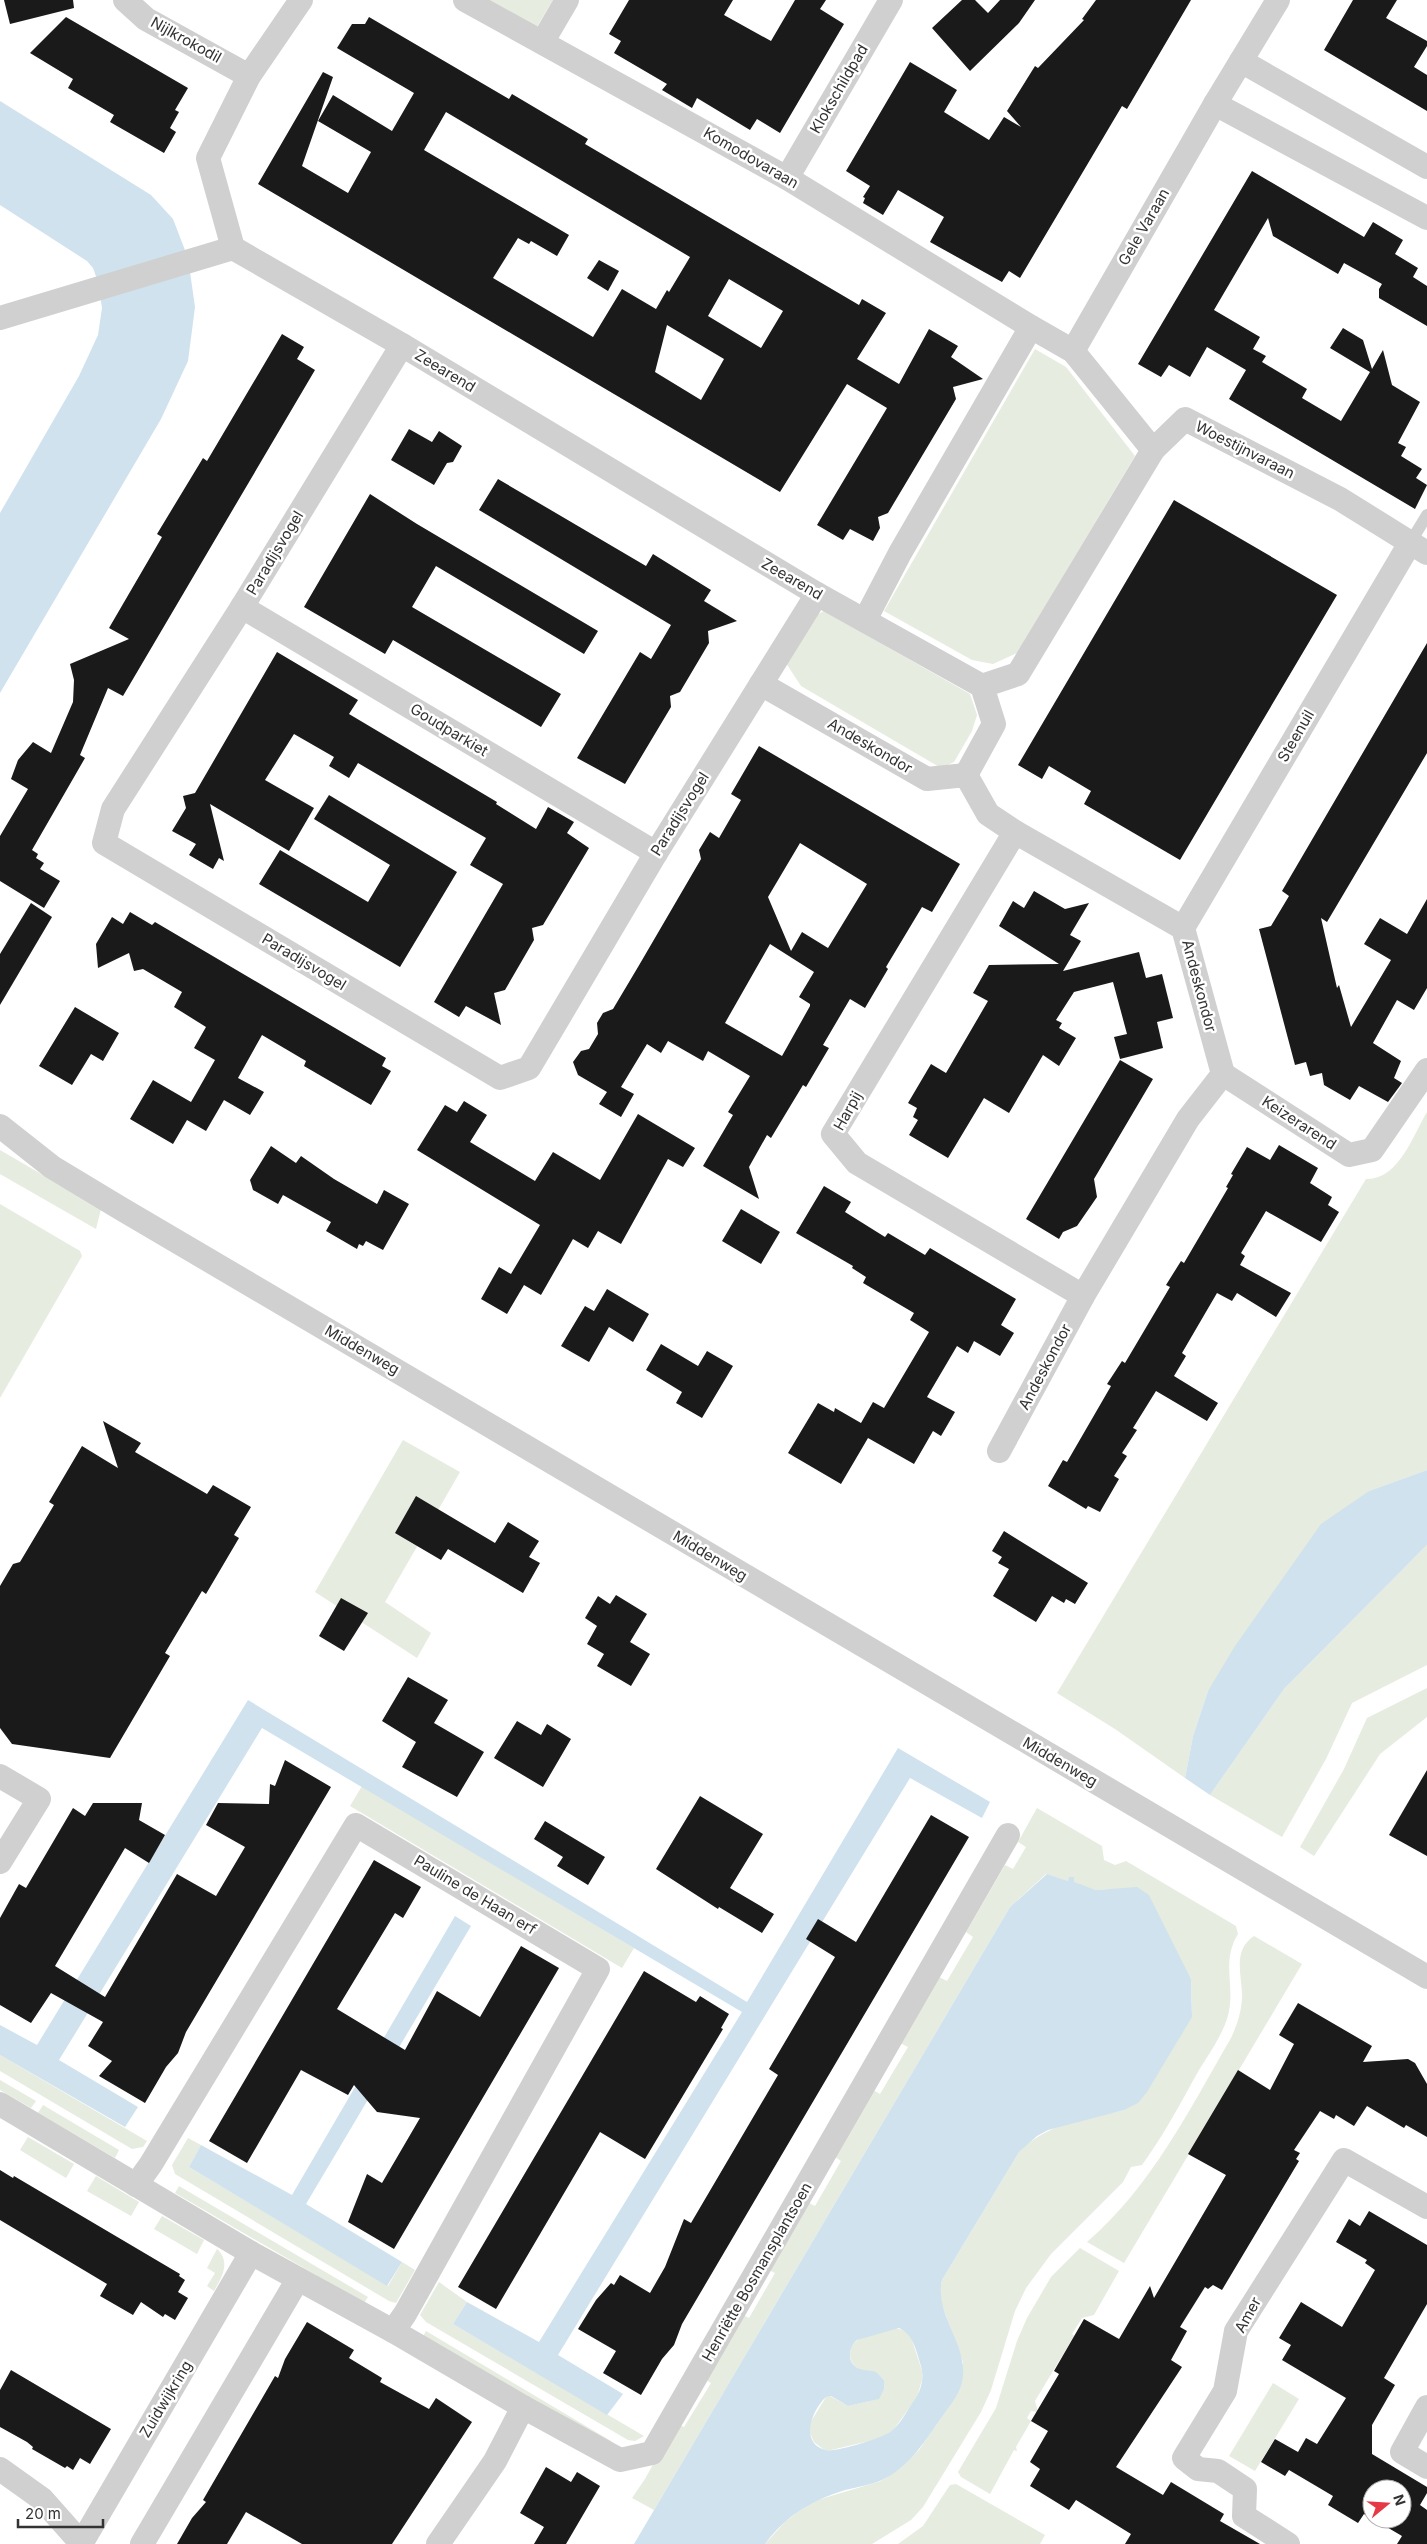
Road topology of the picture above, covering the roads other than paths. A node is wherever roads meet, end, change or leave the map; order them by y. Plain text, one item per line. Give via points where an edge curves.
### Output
1 (125, 0) edge
2 (301, 0) edge
3 (464, 0) edge
4 (568, 0) edge
5 (891, 0) edge
6 (1278, 0) edge
7 (543, 41) junction
8 (1241, 61) junction
9 (250, 76) junction
10 (1215, 104) junction
11 (1427, 167) edge
12 (787, 178) junction
13 (1427, 218) edge
14 (233, 248) junction
15 (0, 318) edge
16 (1031, 327) junction
17 (402, 345) junction
18 (1073, 351) junction
19 (1153, 450) junction
20 (1427, 515) edge
21 (1418, 548) edge
22 (817, 594) junction
23 (242, 607) junction
24 (866, 620) junction
25 (762, 684) junction
26 (982, 686) junction
27 (966, 775) junction
28 (1015, 832) junction
29 (656, 853) junction
30 (1183, 928) junction
31 (1427, 1070) edge
32 (1223, 1074) junction
33 (0, 1126) edge
34 (1083, 1296) junction
35 (999, 1451) dead end
36 (0, 1776) edge
37 (1008, 1836) dead end
38 (0, 1862) edge
39 (1427, 1977) edge
40 (2, 2109) edge
41 (136, 2185) junction
42 (1427, 2207) edge
43 (252, 2253) junction
44 (298, 2279) junction
45 (393, 2331) junction
46 (522, 2407) junction
47 (1427, 2407) edge
48 (1427, 2467) edge
49 (0, 2469) edge
50 (81, 2543) edge
51 (142, 2544) edge
52 (438, 2544) edge
53 (1288, 2544) edge

1 - 9 street, Nijlkrokodil via 146,18
2 - 9 street
3 - 7 street, Komodovaraan
4 - 7 street
5 - 12 street, Klokschildpad
6 - 8 street, Gele Varaan
7 - 12 street, Komodovaraan
8 - 10 street, Gele Varaan
8 - 11 street
9 - 14 street via 208,158
10 - 13 street
10 - 18 street, Gele Varaan
12 - 16 street, Komodovaraan
14 - 15 street
14 - 17 street, Zeearend
16 - 18 street
16 - 24 street via 900,553
17 - 22 street, Zeearend
17 - 23 street, Paradijsvogel
18 - 19 street
19 - 21 street, Woestijnvaraan via 1185,419 1340,499
19 - 26 street via 1018,674
20 - 21 lane
21 - 30 street, Steenuil
22 - 24 street, Zeearend
22 - 25 street, Paradijsvogel
23 - 29 street, Goudparkiet
23 - 29 street, Paradijsvogel via 113,809 104,843 500,1078 529,1068
24 - 26 street, Zeearend
25 - 27 street, Andeskondor via 927,779
25 - 29 street, Paradijsvogel
26 - 27 street via 994,724
27 - 28 street, Andeskondor via 988,814
28 - 30 street, Andeskondor
28 - 34 street, Harpij via 833,1134 857,1163
30 - 32 street, Andeskondor
31 - 32 street, Keizerarend via 1372,1150 1349,1155
32 - 34 street, Andeskondor via 1188,1119
33 - 39 street, Middenweg via 52,1167 103,1198
34 - 35 street, Andeskondor
36 - 38 street via 39,1800
37 - 46 street, Henriëtte Bosmansplantsoen via 652,2453 620,2460
40 - 41 street
41 - 43 street
41 - 45 street, Pauline de Haan erf via 356,1825 598,1969
42 - 53 street, Amer via 1344,2160 1236,2331 1225,2391 1184,2458 1198,2469 1218,2471 1245,2489 1244,2516
43 - 44 street
43 - 50 street, Zuidwijkring
44 - 45 street
44 - 51 street
45 - 46 street, Henriëtte Bosmansplantsoen
46 - 52 street via 495,2461
47 - 48 street via 1402,2452
49 - 50 street via 42,2499

